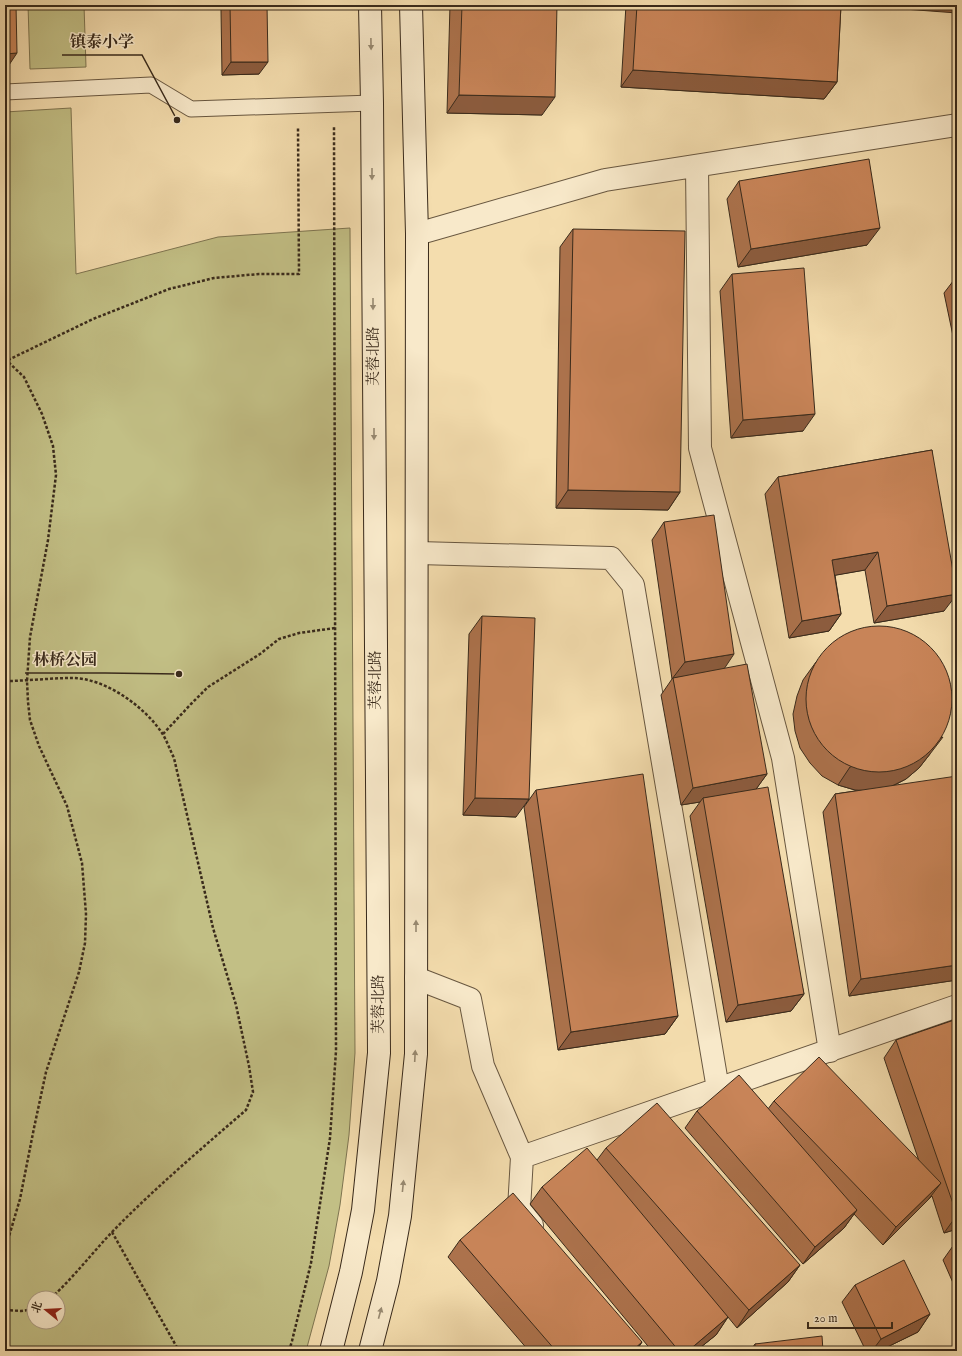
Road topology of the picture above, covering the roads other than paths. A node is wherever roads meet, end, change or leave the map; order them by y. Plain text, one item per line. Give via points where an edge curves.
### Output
1 (370, 5) edge
2 (411, 5) edge
3 (5, 92) edge
4 (372, 103) junction
5 (957, 125) edge
6 (697, 166) junction
7 (417, 234) junction
8 (418, 553) junction
9 (416, 978) junction
10 (957, 1006) edge
11 (830, 1051) junction
12 (718, 1089) junction
13 (522, 1157) junction
14 (544, 1239) edge
15 (331, 1351) edge
16 (370, 1351) edge

1 -> 4 street, 芙蓉北路
2 - 7 street
3 - 4 lane via 151,85 191,109
4 -> 15 street, 芙蓉北路 via 379,1053 363,1210 351,1272
5 - 6 street
6 - 7 street via 605,180
6 - 11 street via 700,448 783,758
7 - 8 street
9 -> 8 street
8 - 12 street via 611,558 633,585
9 - 13 street via 470,1000 483,1066
16 -> 9 street via 388,1281 400,1216 416,1054
10 - 11 street
11 - 12 street
12 - 13 street
13 - 14 street via 519,1209

